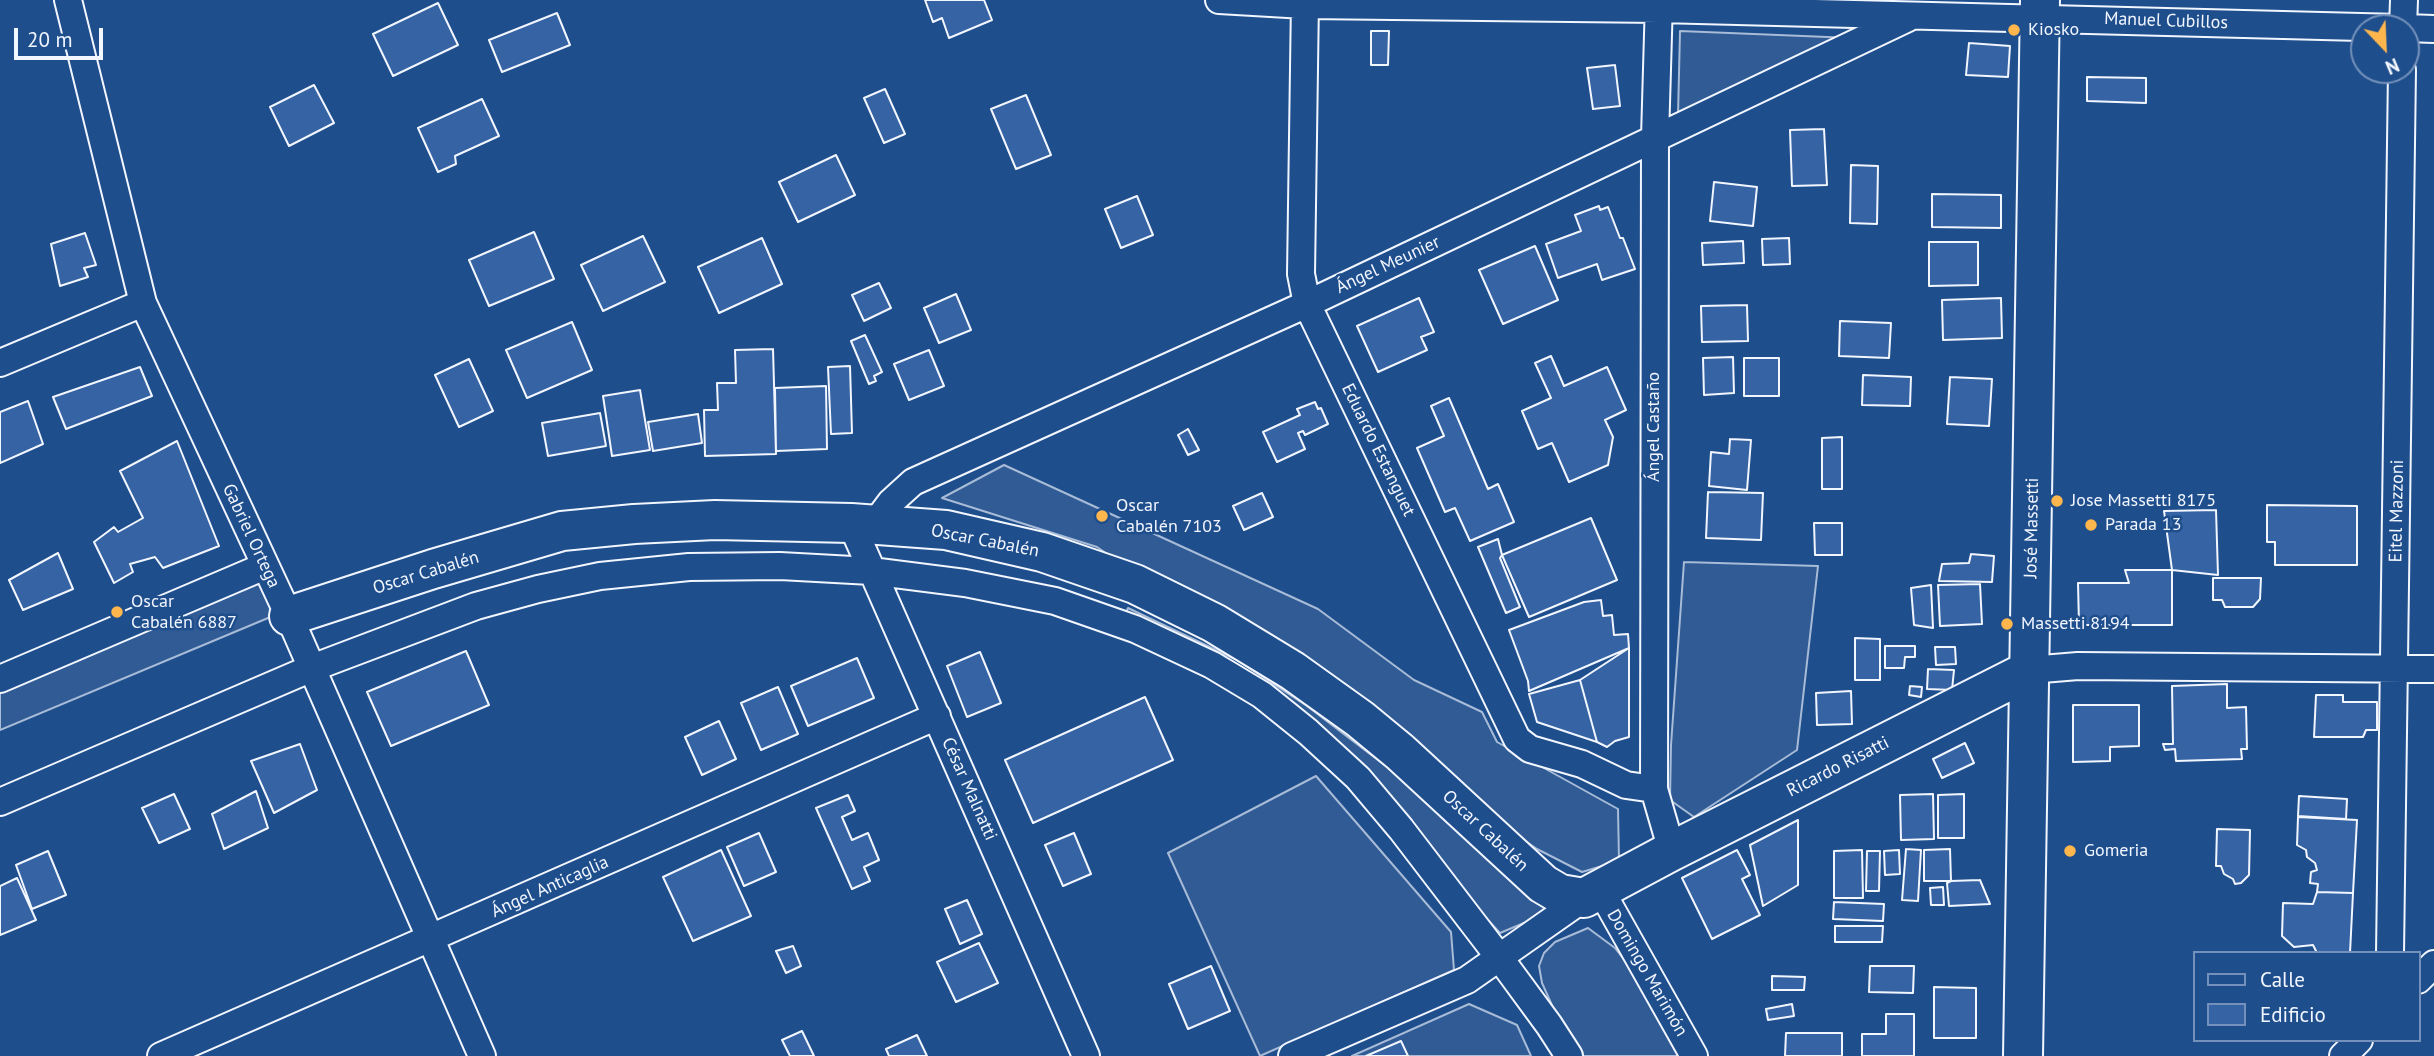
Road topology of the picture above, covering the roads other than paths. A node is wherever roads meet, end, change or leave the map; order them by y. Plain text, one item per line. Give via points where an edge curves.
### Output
1 (68, 0) edge
2 (1219, 0) edge
3 (1305, 3) edge
4 (1659, 4) edge
5 (2040, 9) edge
6 (1913, 16) junction
7 (2350, 25) edge
8 (2402, 84) edge
9 (1655, 138) junction
10 (143, 303) junction
11 (1307, 304) junction
12 (0, 363) edge
13 (862, 525) junction
14 (265, 566) junction
15 (871, 571) junction
16 (289, 616) junction
17 (312, 668) junction
18 (2395, 668) junction
19 (2434, 669) edge
20 (2030, 670) junction
21 (0, 680) edge
22 (937, 716) junction
23 (1654, 789) junction
24 (0, 802) edge
25 (1672, 851) junction
26 (1592, 894) junction
27 (432, 939) junction
28 (2390, 951) edge
29 (1499, 957) junction
30 (2434, 964) edge
31 (2420, 978) edge
32 (2357, 1042) edge
33 (161, 1056) edge
34 (482, 1056) edge
35 (1086, 1056) edge
36 (1292, 1056) edge
37 (1569, 1056) edge
38 (1694, 1056) edge
39 (2023, 1056) edge
40 (2343, 1056) edge

1 - 10 street, Gabriel Ortega
2 - 3 street, Manuel Cubillos
3 - 4 street, Manuel Cubillos
3 - 11 street, Eduardo Estanguet via 1301,274
4 - 6 street, Manuel Cubillos
4 - 9 street, Ángel Castaño
5 - 6 street, Manuel Cubillos
5 - 7 street, Manuel Cubillos
5 - 20 main road, José Massetti
6 - 9 street, Ángel Meunier
8 - 18 street, Eitel Mazzoni
9 - 11 street, Ángel Meunier
9 - 23 street, Ángel Castaño
10 - 12 street
10 - 14 street, Gabriel Ortega
11 - 13 street, Ángel Meunier via 913,482
11 - 23 street, Eduardo Estanguet via 1517,739 1530,749 1581,764 1626,785
13 - 15 street, César Malnatti
13 - 16 main road, Oscar Cabalén via 715,520 562,531
13 - 26 main road, Oscar Cabalén via 946,530 1042,552 1135,584 1214,623 1360,719 1543,884 1560,894
14 - 16 street, Gabriel Ortega
14 - 21 street
15 - 17 street via 689,567 600,576 476,606
15 - 22 street, César Malnatti
15 - 29 street via 1055,601 1135,629 1212,665 1262,695 1358,778
16 - 17 street, Gabriel Ortega
17 - 24 street
17 - 27 street, Gabriel Ortega
18 - 19 street, Ricardo Risatti
18 - 20 street, Ricardo Risatti via 2078,666
18 - 28 street, Eitel Mazzoni
20 - 25 main road, Ricardo Risatti
20 - 39 main road, José Massetti
22 - 27 street, Ángel Anticaglia
22 - 35 street, César Malnatti
23 - 25 street, Ángel Castaño
25 - 26 main road, Ricardo Risatti
26 - 29 street, Ricardo Risatti
26 - 38 street, Domingo Marimón
27 - 33 street, Ángel Anticaglia
27 - 34 street, Gabriel Ortega
29 - 36 street, Ricardo Risatti via 1467,980
29 - 37 street
30 - 31 street
32 - 40 street

